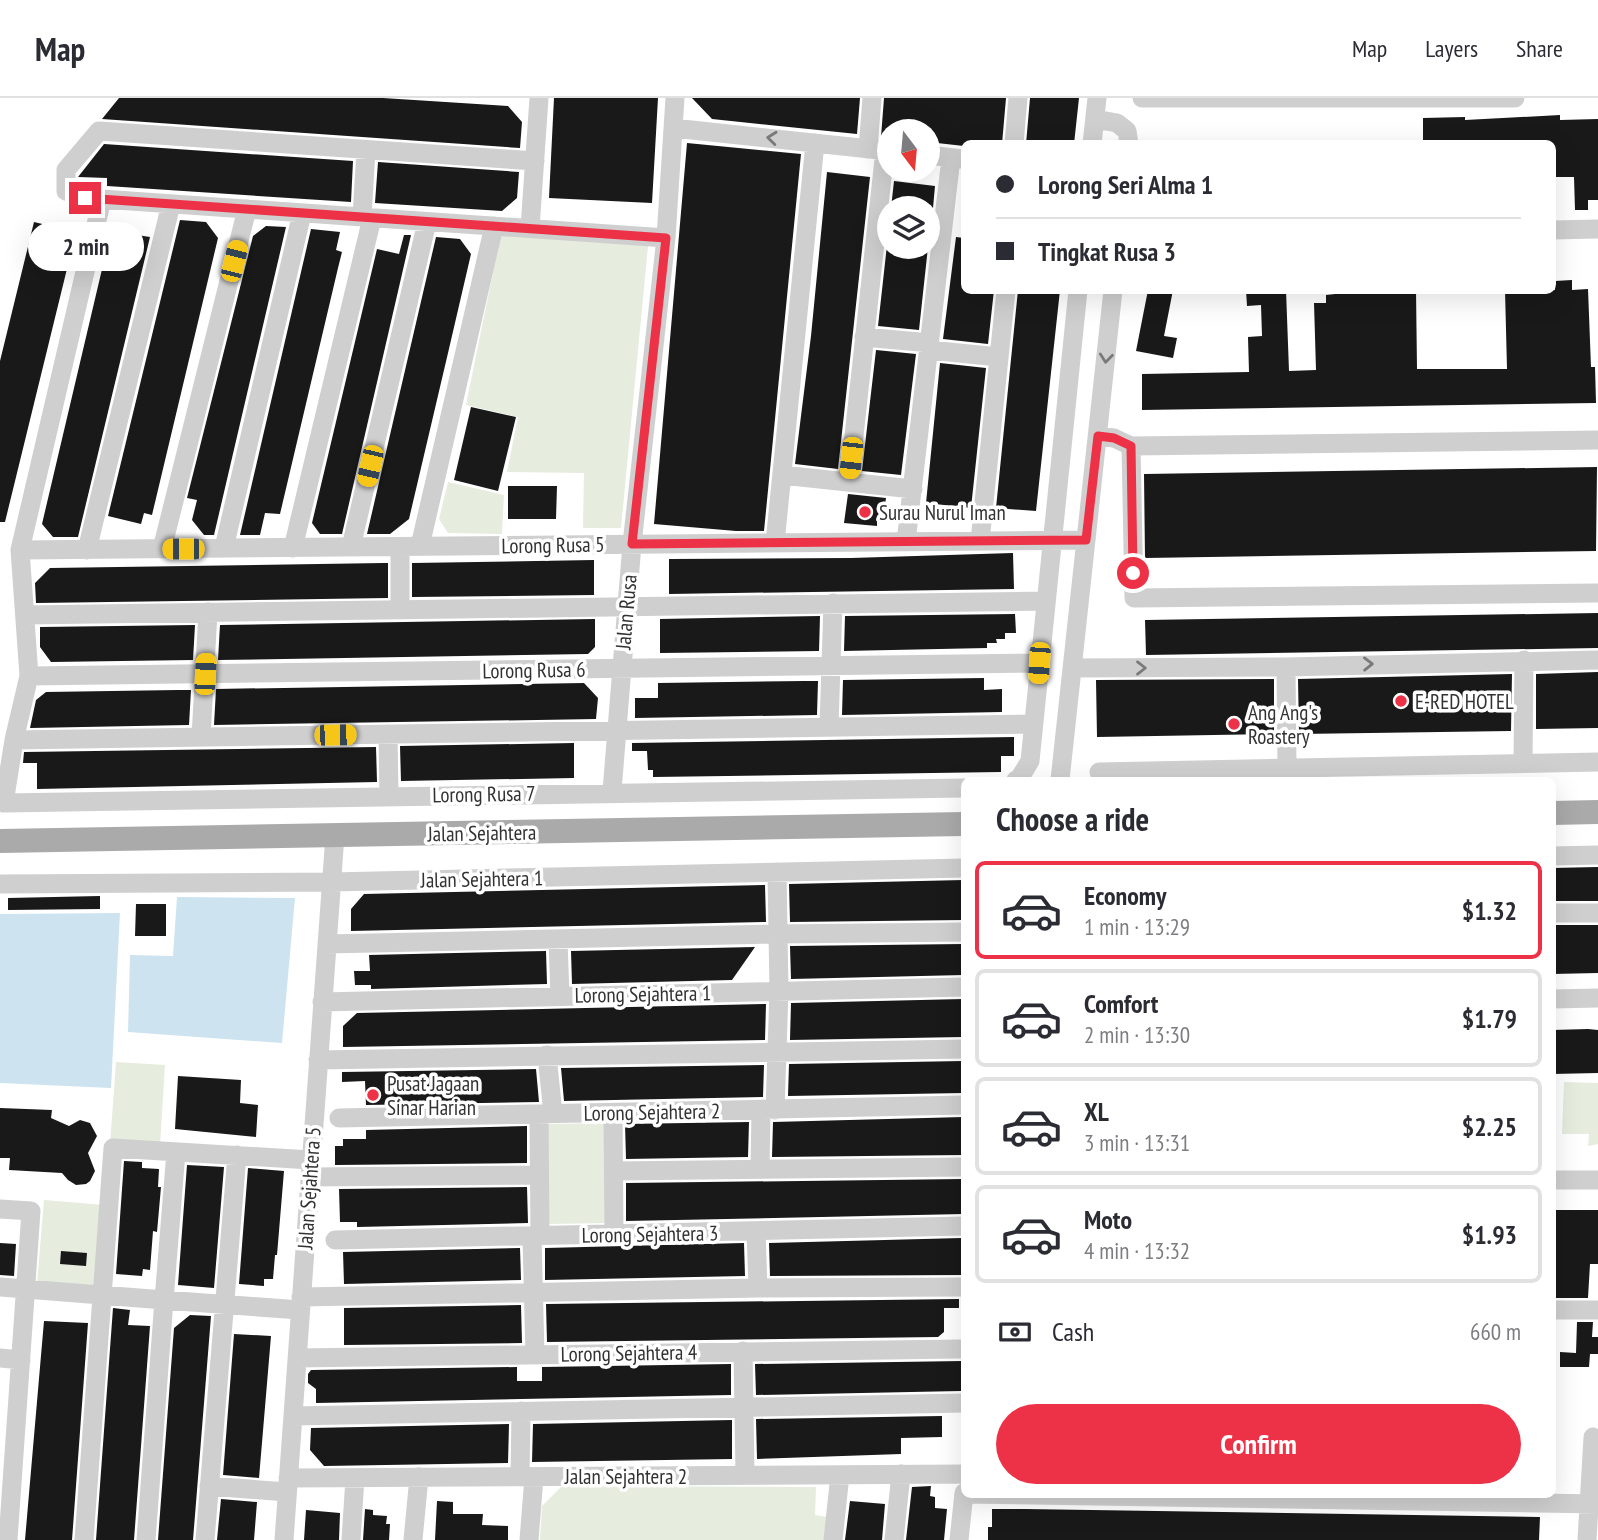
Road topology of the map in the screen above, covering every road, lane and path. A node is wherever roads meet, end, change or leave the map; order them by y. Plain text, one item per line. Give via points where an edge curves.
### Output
1 (539, 98) edge
2 (675, 98) edge
3 (872, 98) edge
4 (1018, 98) edge
5 (1097, 98) edge
6 (1142, 98) edge
7 (1515, 98) edge
8 (1095, 119) junction
9 (877, 127) edge
10 (673, 128) junction
11 (1014, 140) edge
12 (1092, 140) edge
13 (1128, 140) edge
14 (815, 143) junction
15 (366, 150) junction
16 (877, 150) edge
17 (940, 156) edge
18 (958, 158) edge
19 (535, 161) junction
20 (878, 182) edge
21 (93, 199) junction
22 (171, 204) junction
23 (247, 209) junction
24 (302, 213) junction
25 (367, 217) junction
26 (427, 222) junction
27 (494, 226) junction
28 (530, 228) junction
29 (1598, 229) edge
30 (1556, 230) edge
31 (666, 238) junction
32 (1006, 294) edge
33 (1078, 294) edge
34 (1113, 294) edge
35 (864, 337) junction
36 (929, 346) junction
37 (999, 358) junction
38 (1098, 436) junction
39 (1598, 440) edge
40 (1131, 446) junction
41 (782, 475) junction
42 (849, 482) junction
43 (913, 489) junction
44 (1086, 540) junction
45 (980, 541) junction
46 (1053, 541) junction
47 (906, 542) junction
48 (775, 543) junction
49 (632, 544) junction
50 (410, 546) junction
51 (351, 547) junction
52 (224, 548) junction
53 (293, 548) junction
54 (162, 549) junction
55 (20, 550) junction
56 (87, 550) junction
57 (1598, 593) edge
58 (1046, 601) junction
59 (833, 603) junction
60 (627, 606) junction
61 (400, 610) junction
62 (208, 612) junction
63 (25, 615) junction
64 (1524, 660) junction
65 (1598, 660) edge
66 (1039, 663) junction
67 (831, 666) junction
68 (1286, 667) junction
69 (621, 668) junction
70 (1073, 668) junction
71 (205, 674) junction
72 (29, 676) junction
73 (1034, 724) junction
74 (829, 726) junction
75 (617, 730) junction
76 (388, 734) junction
77 (201, 737) junction
78 (14, 740) junction
79 (1598, 762) edge
80 (1523, 763) junction
81 (1287, 768) junction
82 (1099, 772) dead end
83 (1403, 773) edge
84 (1019, 777) edge
85 (1060, 777) edge
86 (961, 788) edge
87 (612, 792) junction
88 (388, 796) junction
89 (1598, 812) edge
90 (1556, 813) edge
91 (961, 824) edge
92 (335, 835) junction
93 (0, 841) edge
94 (1598, 855) edge
95 (1556, 856) edge
96 (961, 868) edge
97 (778, 872) junction
98 (331, 882) junction
99 (0, 884) edge
100 (1556, 913) edge
101 (1598, 913) edge
102 (961, 932) edge
103 (779, 934) junction
104 (558, 940) junction
105 (327, 944) junction
106 (961, 988) edge
107 (779, 991) junction
108 (559, 996) junction
109 (1598, 998) edge
110 (1556, 999) edge
111 (323, 1002) junction
112 (961, 1049) edge
113 (777, 1052) junction
114 (547, 1055) junction
115 (318, 1060) junction
116 (961, 1105) edge
117 (768, 1110) junction
118 (613, 1112) junction
119 (546, 1114) junction
120 (339, 1118) dead end
121 (176, 1152) junction
122 (237, 1155) junction
123 (961, 1167) edge
124 (311, 1168) junction
125 (760, 1168) junction
126 (614, 1171) junction
127 (539, 1175) junction
128 (1556, 1180) edge
129 (1598, 1181) edge
130 (0, 1209) edge
131 (961, 1226) edge
132 (756, 1231) junction
133 (614, 1234) junction
134 (536, 1236) junction
135 (335, 1240) dead end
136 (0, 1287) edge
137 (961, 1287) edge
138 (758, 1288) junction
139 (26, 1289) junction
140 (533, 1292) junction
141 (102, 1295) junction
142 (163, 1300) junction
143 (301, 1304) junction
144 (225, 1305) junction
145 (1556, 1310) edge
146 (1598, 1310) edge
147 (960, 1349) dead end
148 (743, 1351) junction
149 (534, 1355) junction
150 (0, 1358) edge
151 (297, 1358) junction
152 (21, 1360) junction
153 (961, 1404) edge
154 (744, 1407) junction
155 (521, 1411) junction
156 (293, 1416) junction
157 (8, 1435) edge
158 (1593, 1437) dead end
159 (901, 1474) junction
160 (961, 1474) edge
161 (745, 1475) junction
162 (840, 1475) junction
163 (419, 1477) junction
164 (527, 1477) junction
165 (355, 1478) junction
166 (288, 1485) junction
167 (209, 1486) junction
168 (964, 1498) edge
169 (1216, 1498) edge
170 (1593, 1504) edge
171 (5, 1509) edge
172 (8, 1540) edge
173 (84, 1540) edge
174 (146, 1540) edge
175 (205, 1540) edge
176 (284, 1540) edge
177 (351, 1540) edge
178 (413, 1540) edge
179 (529, 1540) edge
180 (833, 1540) edge
181 (894, 1540) edge
182 (959, 1540) edge
183 (1587, 1540) edge

1 - 19 street
2 - 10 street, Jalan Rusa
3 - 9 street
4 - 11 street
5 - 8 street
6 - 7 street
8 - 12 street
8 - 13 street via 1117,123 1127,131
14 -> 10 street
10 - 31 street, Jalan Rusa
14 - 16 street
14 - 41 street
15 - 19 street
15 - 21 street via 99,131 66,170 66,191
15 - 25 street
17 - 18 street
18 - 36 street
19 - 28 street
20 - 35 street
21 - 22 street
21 - 55 street
22 - 23 street
22 - 56 street
23 - 24 street
23 - 54 street
24 - 25 street
24 - 52 street
25 - 26 street
25 - 53 street
26 - 27 street
26 - 51 street
27 - 28 street
27 - 50 street
28 - 31 street
29 - 30 street
31 - 49 street, Jalan Rusa
32 - 37 street
33 - 46 street
34 -> 38 street
35 - 36 street
35 - 42 street
36 - 37 street
36 - 43 street
37 - 45 street
38 - 40 street
38 - 44 street
39 - 40 street
40 - 57 street via 1134,598
41 - 42 street
41 - 48 street
42 - 43 street
43 - 47 street
44 - 46 street, Lorong Rusa 5
44 - 70 street
45 - 46 street, Lorong Rusa 5
45 - 47 street, Lorong Rusa 5
46 - 58 street
47 - 48 street, Lorong Rusa 5
48 - 49 street, Lorong Rusa 5
49 - 50 street, Lorong Rusa 5
49 - 60 street, Jalan Rusa
50 - 51 street, Lorong Rusa 5
50 - 61 street
51 - 53 street, Lorong Rusa 5
52 - 53 street, Lorong Rusa 5
52 - 54 street, Lorong Rusa 5
54 - 56 street, Lorong Rusa 5
55 - 56 street, Lorong Rusa 5
55 - 63 street
58 - 59 street
58 - 66 street
59 - 60 street
59 - 67 street
60 - 61 street
60 - 69 street, Jalan Rusa
61 - 62 street
62 - 63 street
62 - 71 street
63 - 72 street
64 - 65 street
68 -> 64 street
64 - 80 street
66 - 67 street, Lorong Rusa 6
66 - 73 street
67 - 69 street, Lorong Rusa 6
67 - 74 street
70 -> 68 street
68 - 81 street
69 - 71 street, Lorong Rusa 6
69 - 75 street, Jalan Rusa
70 - 85 street
71 - 72 street, Lorong Rusa 6
71 - 77 street
72 - 78 street
73 - 74 street
73 - 84 street via 1030,761
74 - 75 street
75 - 76 street
75 - 87 street, Jalan Rusa
76 - 77 street
76 - 88 street
77 - 78 street
78 - 88 street, Lorong Rusa 7 via 4,803
79 - 80 street
80 - 83 street
81 - 82 street
81 - 83 street
86 - 87 street, Lorong Rusa 7
87 - 88 street, Lorong Rusa 7
89 - 90 main road
91 - 92 main road, Jalan Sejahtera
92 - 93 main road, Jalan Sejahtera
92 - 98 street, Jalan Sejahtera 5
94 - 95 street
96 - 97 street, Jalan Sejahtera 1
97 - 98 street, Jalan Sejahtera 1
97 - 103 street
98 - 99 street, Jalan Sejahtera 1
98 - 105 street, Jalan Sejahtera 5
100 - 101 street
102 - 103 street
103 - 104 street
103 - 107 street
104 - 105 street
104 - 108 street
105 - 111 street, Jalan Sejahtera 5
106 - 107 street, Lorong Sejahtera 1
107 - 108 street, Lorong Sejahtera 1
107 - 113 street
108 - 111 street, Lorong Sejahtera 1
109 - 110 street
111 - 115 street, Jalan Sejahtera 5
112 - 113 street
113 - 114 street
113 - 117 street
114 - 115 street
114 - 119 street
115 - 124 street, Jalan Sejahtera 5
116 - 117 street, Lorong Sejahtera 2
117 - 118 street, Lorong Sejahtera 2
117 - 125 street
118 - 119 street, Lorong Sejahtera 2
118 - 126 street
119 - 120 street, Lorong Sejahtera 2
119 - 127 street
121 - 122 street
121 - 141 street via 113,1148
121 - 142 street
122 - 124 street
122 - 144 street
123 - 125 street
124 - 127 street
124 - 143 street, Jalan Sejahtera 5
125 - 126 street
126 - 133 street
127 - 134 street
128 - 129 street
130 - 139 street via 31,1210
131 - 132 street, Lorong Sejahtera 3
132 - 133 street, Lorong Sejahtera 3
132 - 138 street
133 - 134 street, Lorong Sejahtera 3
134 - 135 street, Lorong Sejahtera 3
134 - 140 street
136 - 139 street
137 - 138 street
138 - 140 street
139 - 141 street
139 - 152 street
140 - 143 street
140 - 149 street
141 - 142 street
141 - 173 street
142 - 144 street
142 - 174 street
143 - 144 street
143 - 151 street, Jalan Sejahtera 5
144 - 167 street
145 - 146 street
147 - 148 street, Lorong Sejahtera 4
148 - 149 street, Lorong Sejahtera 4
148 - 154 street
149 - 151 street, Lorong Sejahtera 4
150 - 152 street
151 - 156 street, Jalan Sejahtera 5
152 - 157 street
153 - 154 street
154 - 155 street
154 - 161 street
155 - 156 street
155 - 164 street
156 - 166 street, Jalan Sejahtera 5
157 - 171 street
158 - 170 street
159 - 160 street, Jalan Sejahtera 2
159 - 162 street, Jalan Sejahtera 2
159 - 181 street
161 - 162 street, Jalan Sejahtera 2
161 - 164 street, Jalan Sejahtera 2
162 - 180 street
163 - 164 street, Jalan Sejahtera 2
163 - 165 street, Jalan Sejahtera 2
163 - 178 street
164 - 179 street
165 - 166 street, Jalan Sejahtera 2
165 - 177 street
166 - 167 street, Jalan Sejahtera 2
166 - 176 street, Jalan Sejahtera 5
167 - 175 street
168 - 182 street
169 - 170 street
170 - 183 street
171 - 172 street

